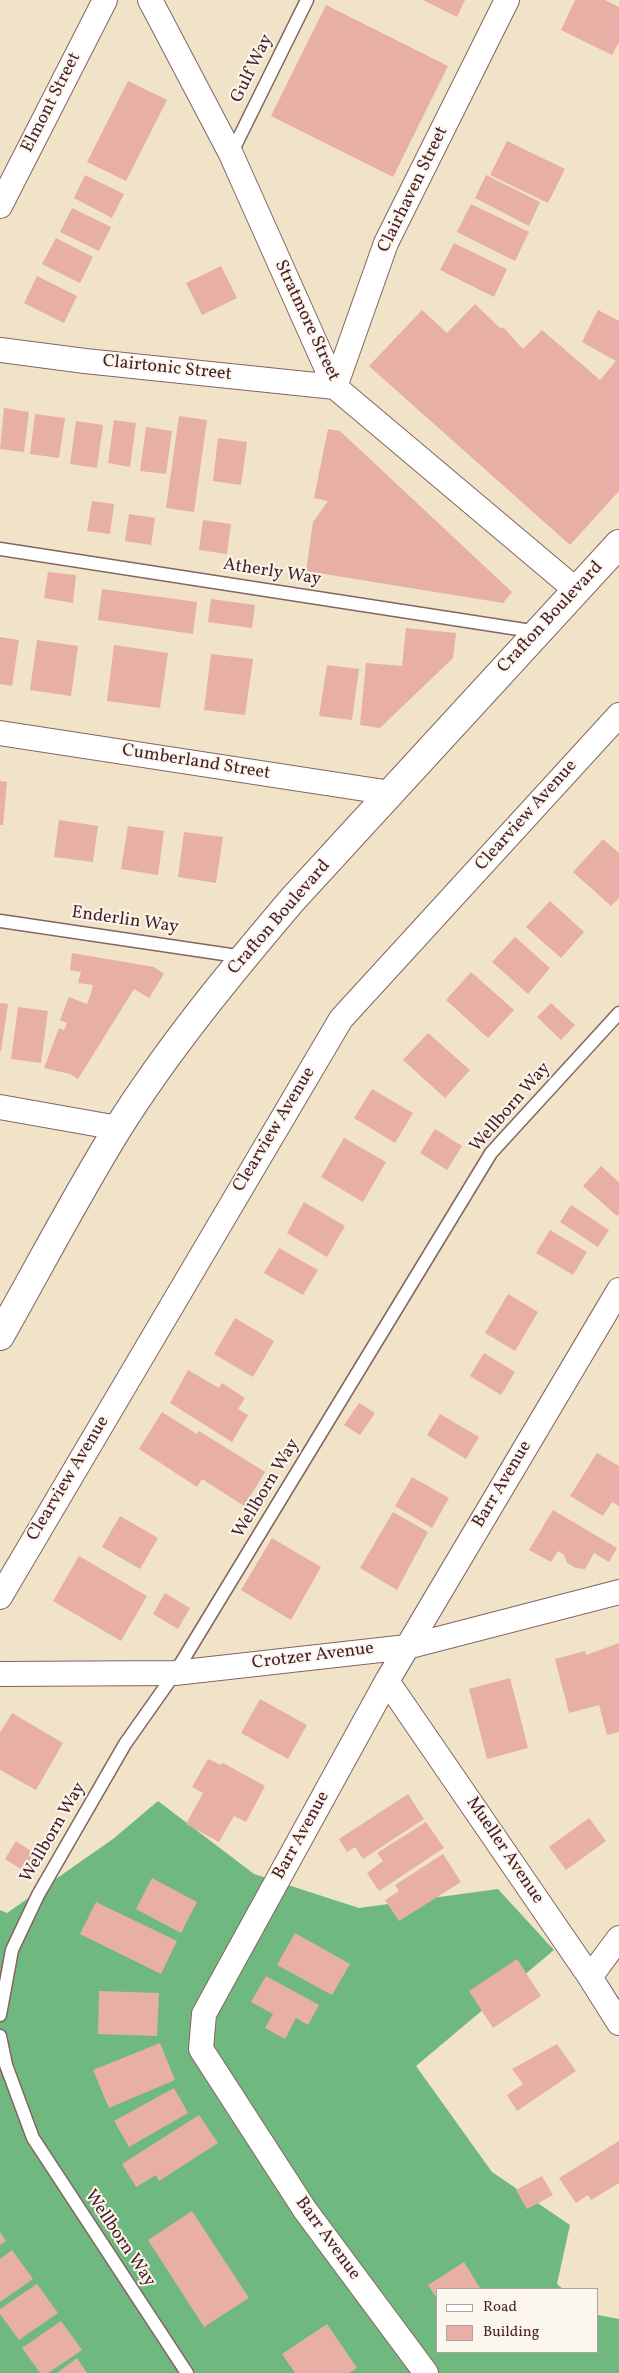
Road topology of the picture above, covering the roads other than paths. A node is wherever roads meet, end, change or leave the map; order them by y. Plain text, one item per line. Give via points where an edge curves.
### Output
1 (105, 0) edge
2 (150, 0) edge
3 (307, 0) edge
4 (507, 0) edge
5 (231, 154) junction
6 (0, 206) edge
7 (0, 350) edge
8 (335, 387) junction
9 (619, 544) edge
10 (0, 549) edge
11 (576, 590) junction
12 (538, 632) junction
13 (619, 715) edge
14 (0, 733) edge
15 (392, 792) junction
16 (0, 921) edge
17 (244, 956) junction
18 (619, 1013) edge
19 (0, 1107) edge
20 (118, 1128) junction
21 (619, 1290) edge
22 (0, 1336) edge
23 (619, 1592) edge
24 (0, 1597) edge
25 (407, 1647) junction
26 (175, 1673) junction
27 (0, 1674) edge
28 (387, 1681) junction
29 (619, 1938) edge
30 (590, 1977) junction
31 (0, 2015) edge
32 (619, 2023) edge
33 (0, 2036) edge
34 (187, 2373) edge
35 (426, 2373) edge

1 - 6 street, Elmont Street
2 - 5 street, Stratmore Street
3 - 5 lane, Gulf Way
4 - 8 street, Clairhaven Street via 386,243
5 - 8 street, Stratmore Street
7 - 8 street, Clairtonic Street
8 - 11 street, Stratmore Street
9 - 11 main road, Crafton Boulevard
10 - 12 lane, Atherly Way
11 - 12 main road, Crafton Boulevard
12 - 15 main road, Crafton Boulevard
13 - 24 street, Clearview Avenue via 341,1019
14 - 15 street, Cumberland Street
15 - 17 main road, Crafton Boulevard
16 - 17 lane, Enderlin Way
17 - 20 main road, Crafton Boulevard
18 - 26 lane, Wellborn Way via 492,1153
19 - 20 street
20 - 22 main road, Crafton Boulevard
21 - 25 street, Barr Avenue
23 - 25 street, Crotzer Avenue
25 - 26 street, Crotzer Avenue
25 - 28 street, Barr Avenue
26 - 27 street, Crotzer Avenue
26 - 31 lane, Wellborn Way via 125,1744 38,1895 12,1950
28 - 30 street, Mueller Avenue
28 - 35 street, Barr Avenue via 204,2014 201,2049 305,2210
29 - 30 street
30 - 32 street, Mueller Avenue
33 - 34 lane, Wellborn Way via 6,2065 32,2138

